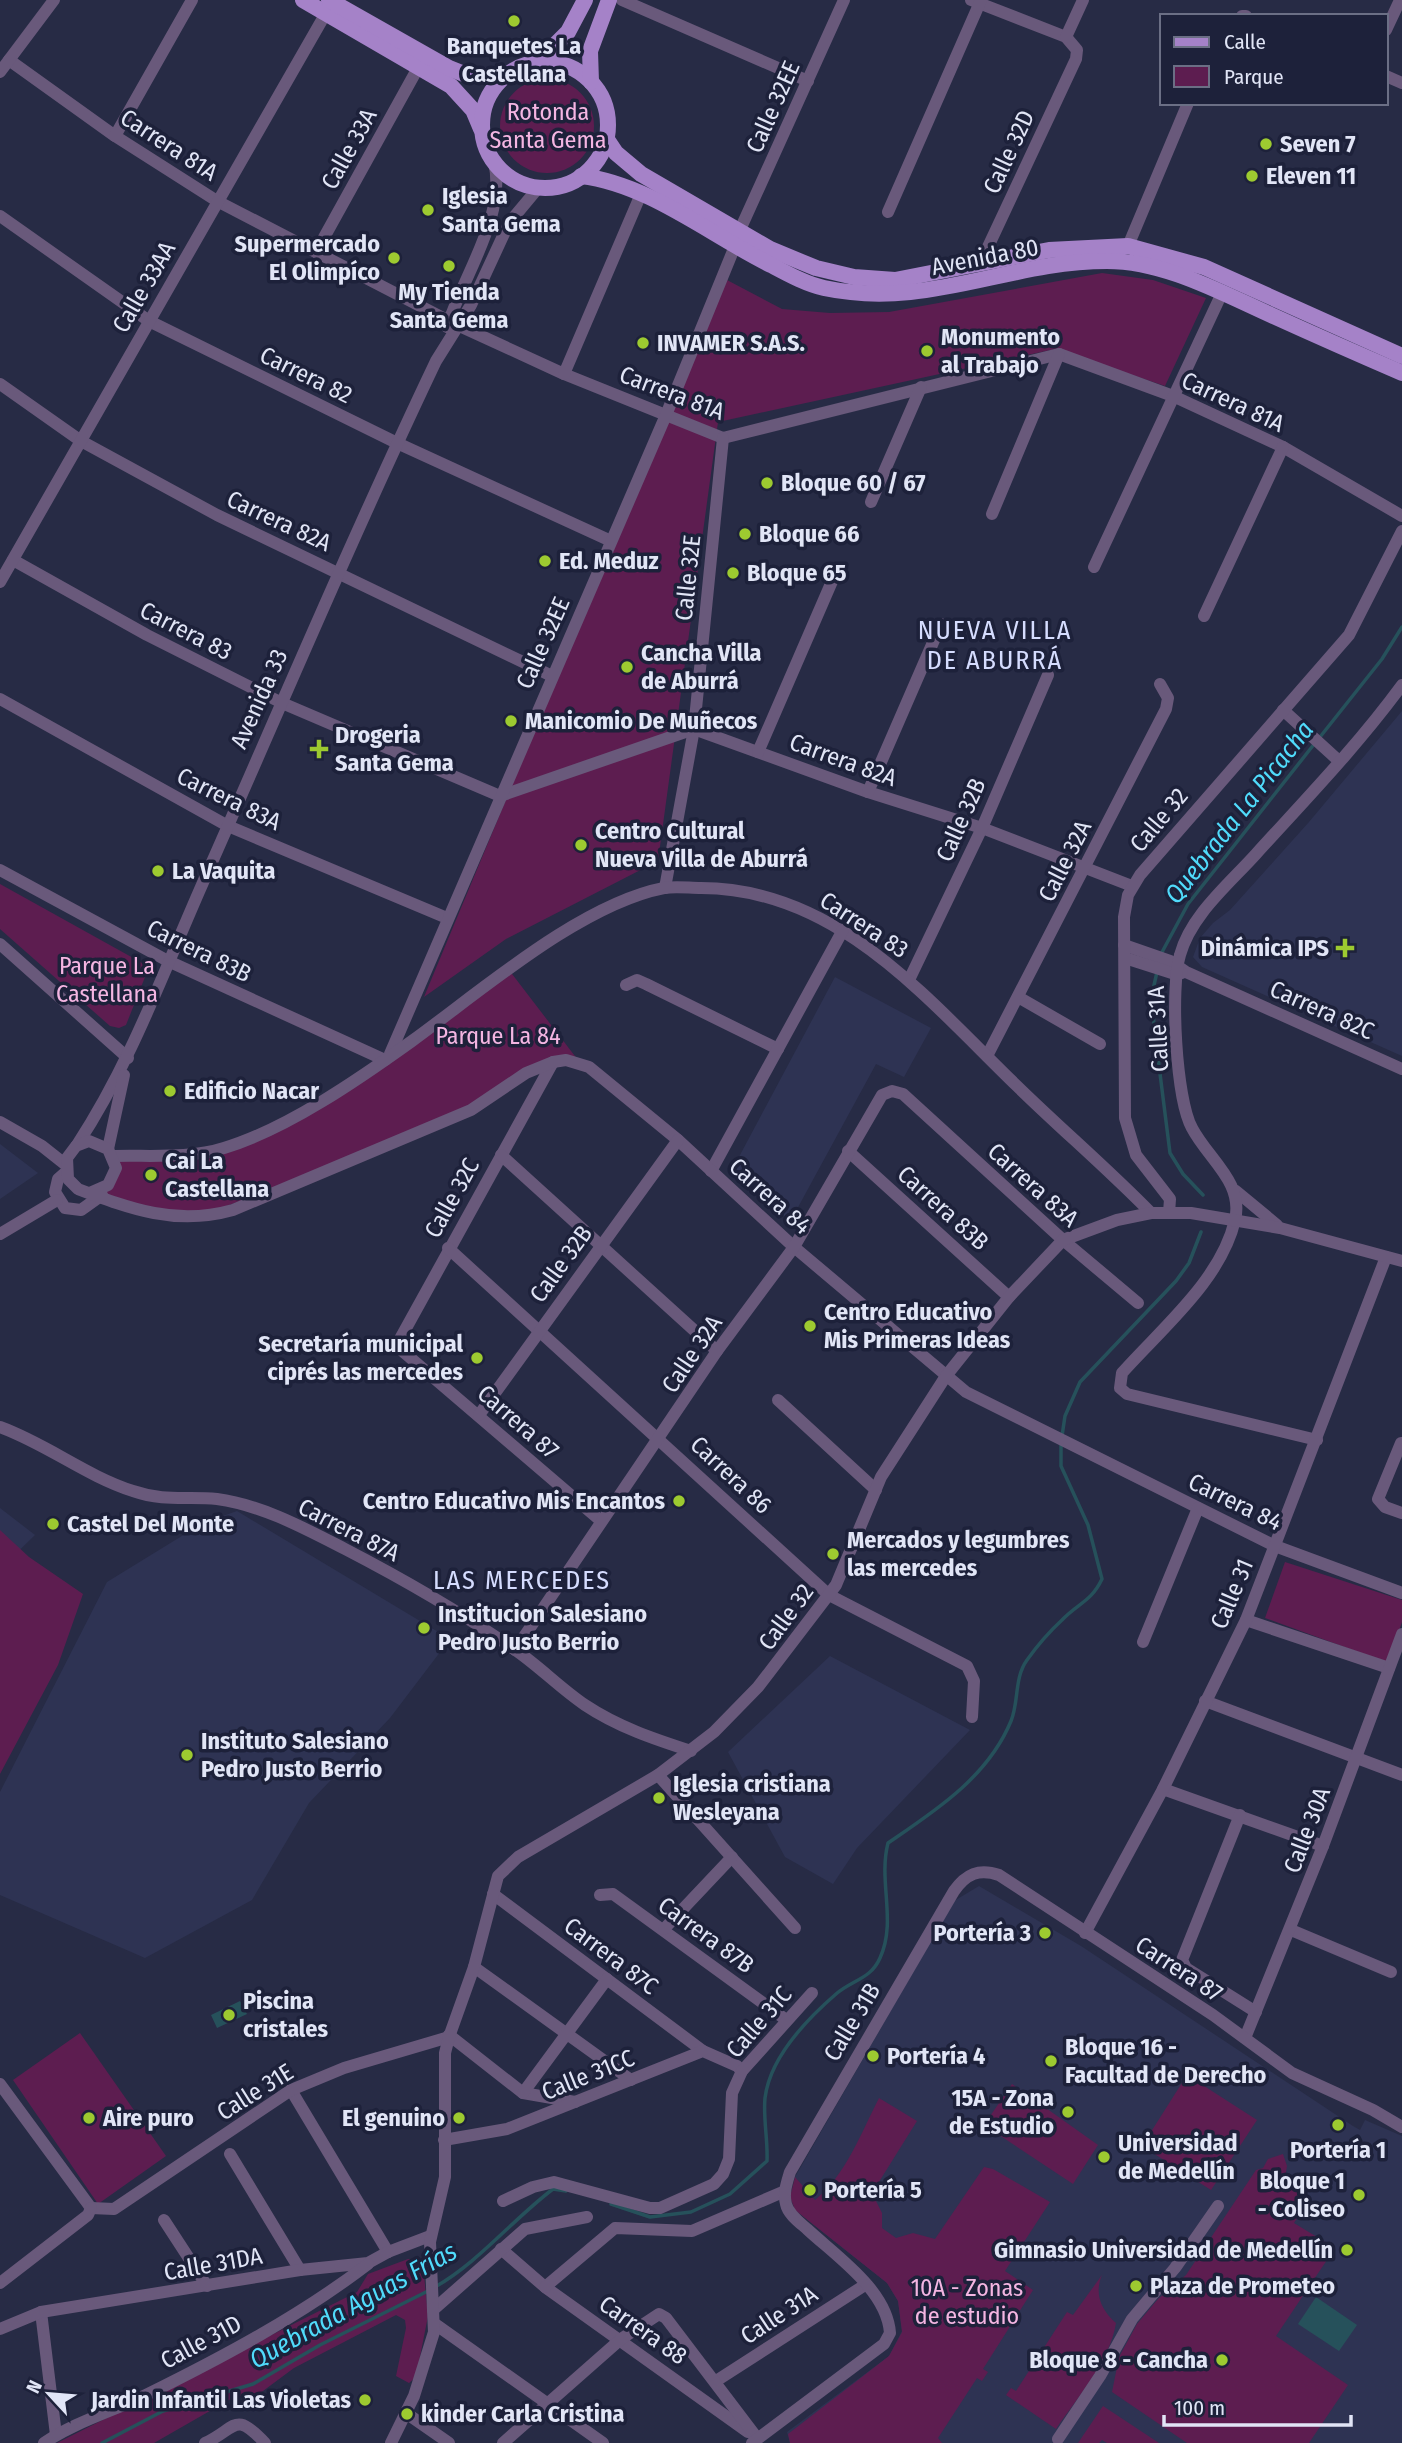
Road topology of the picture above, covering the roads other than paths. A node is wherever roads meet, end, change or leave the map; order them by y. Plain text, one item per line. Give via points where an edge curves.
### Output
1 (54, 0) edge
2 (192, 0) edge
3 (303, 0) edge
4 (585, 0) edge
5 (609, 0) edge
6 (622, 0) edge
7 (844, 0) edge
8 (1083, 0) edge
9 (1400, 0) edge
10 (977, 1) edge
11 (328, 7) edge
12 (1388, 26) edge
13 (1066, 37) junction
14 (9, 60) junction
15 (538, 62) junction
16 (419, 66) junction
17 (0, 72) edge
18 (506, 76) junction
19 (808, 81) junction
20 (591, 82) junction
21 (1187, 105) edge
22 (482, 131) junction
23 (115, 136) junction
24 (606, 138) junction
25 (494, 162) junction
26 (581, 176) junction
27 (539, 187) junction
28 (641, 194) junction
29 (216, 201) junction
30 (887, 212) dead end
31 (0, 216) edge
32 (737, 239) junction
33 (1128, 246) junction
34 (316, 252) junction
35 (980, 264) junction
36 (1222, 293) junction
37 (149, 321) junction
38 (454, 323) junction
39 (1059, 354) junction
40 (1402, 356) edge
41 (1402, 373) edge
42 (564, 374) junction
43 (0, 384) edge
44 (921, 387) junction
45 (1173, 396) junction
46 (666, 415) junction
47 (723, 438) junction
48 (80, 441) junction
49 (397, 443) junction
50 (1283, 447) junction
51 (871, 502) dead end
52 (992, 514) dead end
53 (1402, 516) edge
54 (1402, 531) edge
55 (611, 541) junction
56 (13, 560) junction
57 (1094, 567) dead end
58 (340, 573) junction
59 (833, 579) dead end
60 (0, 582) edge
61 (1204, 616) dead end
62 (940, 624) dead end
63 (1048, 675) dead end
64 (552, 676) junction
65 (1160, 684) dead end
66 (1402, 685) edge
67 (0, 699) edge
68 (282, 703) junction
69 (1288, 713) junction
70 (694, 729) junction
71 (758, 752) junction
72 (1336, 759) junction
73 (867, 792) junction
74 (500, 796) junction
75 (228, 826) junction
76 (982, 828) junction
77 (1086, 867) junction
78 (0, 870) edge
79 (1132, 886) junction
80 (665, 888) junction
81 (447, 918) junction
82 (843, 930) junction
83 (0, 944) edge
84 (1127, 952) junction
85 (168, 961) junction
86 (1175, 969) junction
87 (909, 980) junction
88 (626, 985) dead end
89 (1018, 997) junction
90 (1100, 1044) dead end
91 (778, 1049) junction
92 (987, 1055) junction
93 (128, 1058) junction
94 (387, 1058) junction
95 (553, 1062) junction
96 (1402, 1069) edge
97 (904, 1094) joint
98 (0, 1122) edge
99 (678, 1140) junction
100 (848, 1151) junction
101 (111, 1152) junction
102 (501, 1155) junction
103 (69, 1159) junction
104 (711, 1171) junction
105 (1160, 1187) junction
106 (1236, 1191) junction
107 (97, 1194) junction
108 (57, 1200) junction
109 (1152, 1213) junction
110 (1169, 1213) junction
111 (1193, 1213) junction
112 (1236, 1218) junction
113 (1280, 1228) junction
114 (0, 1234) edge
115 (1063, 1240) junction
116 (601, 1244) junction
117 (794, 1247) junction
118 (448, 1248) junction
119 (1386, 1257) junction
120 (1402, 1261) edge
121 (1009, 1297) junction
122 (1138, 1303) dead end
123 (540, 1329) junction
124 (717, 1351) junction
125 (406, 1357) joint
126 (946, 1377) junction
127 (778, 1400) dead end
128 (479, 1415) junction
129 (0, 1427) edge
130 (660, 1438) junction
131 (1317, 1440) junction
132 (1401, 1443) edge
133 (876, 1490) junction
134 (1198, 1508) junction
135 (1402, 1513) edge
136 (601, 1521) junction
137 (1275, 1546) junction
138 (1402, 1593) edge
139 (829, 1595) junction
140 (1247, 1620) junction
141 (1402, 1634) edge
142 (1143, 1642) dead end
143 (515, 1650) junction
144 (1389, 1668) junction
145 (1205, 1701) junction
146 (972, 1717) dead end
147 (691, 1751) junction
148 (1357, 1758) junction
149 (658, 1775) junction
150 (1402, 1775) edge
151 (1163, 1789) junction
152 (1240, 1815) junction
153 (1323, 1846) junction
154 (732, 1857) junction
155 (964, 1880) joint
156 (493, 1894) junction
157 (600, 1895) dead end
158 (795, 1928) dead end
159 (664, 1930) junction
160 (1291, 1930) junction
161 (1085, 1933) junction
162 (474, 1967) junction
163 (1391, 1972) dead end
164 (607, 1979) junction
165 (811, 1993) dead end
166 (1256, 2012) junction
167 (785, 2019) junction
168 (567, 2035) junction
169 (449, 2036) junction
170 (1245, 2038) junction
171 (703, 2051) junction
172 (742, 2071) junction
173 (631, 2080) junction
174 (0, 2084) edge
175 (291, 2090) junction
176 (523, 2094) junction
177 (577, 2102) junction
178 (1373, 2110) junction
179 (1402, 2118) edge
180 (1402, 2127) edge
181 (444, 2140) junction
182 (230, 2154) dead end
183 (785, 2191) junction
184 (503, 2201) dead end
185 (1218, 2206) dead end
186 (91, 2208) junction
187 (587, 2217) dead end
188 (164, 2220) dead end
189 (430, 2236) junction
190 (500, 2249) junction
191 (388, 2252) junction
192 (368, 2263) junction
193 (300, 2270) junction
194 (0, 2283) edge
195 (865, 2285) junction
196 (207, 2287) junction
197 (545, 2287) junction
198 (433, 2310) junction
199 (41, 2312) junction
200 (435, 2324) junction
201 (0, 2329) edge
202 (621, 2339) junction
203 (716, 2381) junction
204 (547, 2403) junction
205 (406, 2413) junction
206 (56, 2435) junction
207 (1058, 2439) dead end
208 (757, 2441) edge
209 (44, 2443) edge
210 (205, 2443) edge
211 (265, 2443) edge
212 (391, 2443) edge
213 (449, 2443) edge
214 (503, 2443) edge
215 (603, 2443) edge

1 - 14 street
2 - 23 street
3 - 11 main road
4 - 15 main road via 568,32
5 - 20 main road via 590,51
6 - 19 street
7 - 19 street, Calle 32EE
8 - 13 street
9 - 12 street
10 - 13 street
10 - 30 street
11 - 16 main road
11 - 18 main road via 450,68
11 - 29 street, Calle 33AA
13 - 35 street, Calle 32D via 1075,45 1076,59
14 - 17 street
14 - 23 street, Carrera 81A
15 - 18 main road
15 - 20 main road via 567,66
16 - 22 main road via 464,98
16 - 34 street, Calle 33A
18 - 22 main road via 489,97
19 - 32 street, Calle 32EE
20 - 24 main road via 605,108
21 - 33 street
22 - 25 main road
23 - 29 street, Carrera 81A
24 - 26 main road via 592,166
24 - 32 main road, Avenida 80 via 641,174
25 - 27 main road via 517,181
25 - 38 street, Avenida 33 via 497,203
26 - 27 main road via 564,185
26 - 28 main road, Avenida 80 via 605,179
27 - 38 street, Avenida 33 via 509,223 471,305
28 - 32 main road, Avenida 80
28 - 42 street
29 - 34 street, Carrera 81A
29 - 37 street, Calle 33AA
31 - 37 street, Carrera 82
32 - 35 main road, Avenida 80 via 854,277 912,278
32 - 36 main road, Avenida 80 via 798,279 863,295 916,293 1063,265 1109,261 1163,271
32 - 46 street, Calle 32EE
33 - 35 main road, Avenida 80 via 1049,250
33 - 40 main road, Avenida 80 via 1204,267
34 - 38 street, Carrera 81A
36 - 41 main road, Avenida 80
36 - 45 street
37 - 48 street, Calle 33AA
37 - 49 street, Carrera 82
38 - 42 street, Carrera 81A
38 - 49 street, Avenida 33
39 - 44 street, Carrera 81A
39 - 45 street, Carrera 81A
39 - 52 street
42 - 46 street, Carrera 81A
43 - 48 street, Carrera 82A
44 - 47 street, Carrera 81A
44 - 51 street
45 - 50 street, Carrera 81A
45 - 57 street
46 - 47 street, Carrera 81A
46 - 55 street, Calle 32EE
47 - 70 street, Calle 32E
48 - 56 street, Calle 33AA
48 - 58 street, Carrera 82A via 217,515
49 - 55 street, Carrera 82
49 - 58 street, Avenida 33
50 - 53 street, Carrera 81A
50 - 61 street
54 - 69 street, Calle 32 via 1349,635
55 - 64 street, Calle 32EE
56 - 60 street, Calle 33AA
56 - 68 street, Carrera 83
58 - 64 street, Carrera 82A
58 - 68 street, Avenida 33
59 - 71 street
62 - 73 street
63 - 76 street, Calle 32B
64 - 74 street, Calle 32EE
65 - 77 street, Calle 32A via 1168,698 1166,709
66 - 72 street, Calle 31A
67 - 75 street, Carrera 83A
68 - 74 street, Carrera 83
68 - 75 street, Avenida 33
69 - 72 street
69 - 79 street, Calle 32 via 1170,838
70 - 71 street, Carrera 82A
70 - 74 street
70 - 80 street, Calle 32E
71 - 73 street, Carrera 82A
72 - 86 street, Calle 31A via 1198,920
73 - 76 street, Carrera 82A
74 - 81 street, Calle 32EE
75 - 81 street, Carrera 83A
75 - 85 street, Avenida 33
76 - 77 street, Carrera 82A
76 - 87 street, Calle 32B
77 - 79 street, Carrera 82A
77 - 89 street, Calle 32A
78 - 85 street, Carrera 83B
79 - 84 street, Calle 32 via 1125,906
80 - 82 street, Carrera 83 via 728,888 809,912
80 - 94 street, Carrera 83 via 578,922
81 - 94 street, Calle 32EE
82 - 87 street, Carrera 83
82 - 91 street
83 - 93 street
84 - 86 street, Carrera 82C
84 - 105 street, Calle 32 via 1125,1118 1136,1155
85 - 93 street, Avenida 33
85 - 94 street, Carrera 83B
86 - 96 street, Carrera 82C
86 - 106 street, Calle 31A via 1176,1031 1187,1117
87 - 92 street, Carrera 83
88 - 91 street via 637,980
89 - 90 street
89 - 92 street, Calle 32A
91 - 104 street
92 - 109 street, Carrera 83
93 - 101 street, Avenida 33
93 - 103 street, Avenida 33
94 - 101 street via 280,1123 225,1148 182,1154
95 - 99 street, Carrera 84 via 566,1060 589,1067
95 - 102 street, Calle 32C
95 - 107 street via 526,1073 471,1110 209,1217 173,1218
97 - 100 street, Calle 32A via 892,1091 882,1095
97 - 115 street, Carrera 83A
98 - 103 street
99 - 104 street, Carrera 84
99 - 116 street, Calle 32B
100 - 117 street, Calle 32A
100 - 121 street, Carrera 83B
101 - 103 street via 96,1142
101 - 107 street via 116,1168 112,1180
102 - 116 street
102 - 118 street, Calle 32C
103 - 107 street via 72,1184
103 - 108 street, Avenida 33 via 55,1185
104 - 117 street, Carrera 84
105 - 110 street, Calle 32 via 1172,1203
105 - 111 street, Calle 32
106 - 112 street
106 - 113 street, Calle 31A
107 - 108 street via 81,1210 65,1208
108 - 114 street
109 - 110 street, Calle 32
109 - 115 street, Calle 32
110 - 111 street, Calle 32
111 - 112 street
112 - 113 street
112 - 131 street via 1216,1265 1122,1373 1120,1388 1127,1394
113 - 119 street
115 - 121 street, Calle 32
115 - 122 street, Carrera 83A
116 - 123 street, Calle 32B
116 - 124 street
117 - 124 street, Calle 32A
117 - 126 street, Carrera 84
118 - 123 street, Carrera 86
118 - 125 street, Calle 32C via 400,1339
119 - 120 street
119 - 131 street, Calle 31
121 - 126 street, Calle 32
123 - 128 street, Calle 32B
123 - 130 street, Carrera 86
124 - 130 street, Calle 32A
125 - 128 street, Carrera 87
126 - 133 street, Calle 32
126 - 134 street, Carrera 84 via 979,1399
127 - 133 street
128 - 136 street, Carrera 87
129 - 143 street, Carrera 87A via 134,1492 180,1500 217,1499 270,1513 377,1567
130 - 136 street, Calle 32A
130 - 139 street, Carrera 86
131 - 137 street, Calle 31
132 - 135 street via 1378,1499
133 - 139 street, Calle 32
134 - 137 street, Carrera 84
134 - 142 street
136 - 143 street, Calle 32A
137 - 138 street, Carrera 84
137 - 140 street, Calle 31
139 - 146 street, Carrera 86 via 967,1666 974,1681
139 - 147 street, Calle 32 via 758,1687
140 - 144 street
140 - 145 street, Calle 31
141 - 144 street, Calle 30A
143 - 147 street, Carrera 87A via 616,1723
144 - 148 street, Calle 30A
145 - 148 street
145 - 151 street, Calle 31
147 - 149 street, Calle 32
148 - 150 street
148 - 153 street, Calle 30A
149 - 154 street
149 - 156 street, Calle 32 via 518,1857 498,1876
151 - 152 street
151 - 161 street, Calle 31
152 - 153 street
152 - 166 street via 1182,1960 1186,1968
153 - 160 street, Calle 30A
154 - 158 street
154 - 159 street
155 - 161 street, Carrera 87 via 978,1871 999,1875
155 - 183 street, Calle 31B via 809,2138
156 - 162 street, Calle 32
156 - 164 street, Carrera 87C
157 - 159 street, Carrera 87B via 613,1894
159 - 167 street, Carrera 87B
160 - 163 street
160 - 166 street, Calle 30A
161 - 170 street, Carrera 87
162 - 168 street
162 - 169 street, Calle 32
164 - 168 street
164 - 171 street, Carrera 87C
165 - 167 street, Calle 31C
166 - 170 street, Calle 30A
167 - 172 street, Calle 31C
168 - 173 street
168 - 176 street
169 - 175 street, Calle 31E via 344,2068
169 - 176 street
169 - 181 street, Calle 32
170 - 178 street, Carrera 87 via 1306,2081
171 - 172 street
171 - 173 street, Calle 31CC
172 - 184 street, Calle 31C via 732,2093 729,2158 714,2184 660,2208 554,2182
173 - 177 street, Calle 31CC
174 - 186 street
175 - 186 street, Calle 31E via 114,2209
175 - 191 street
176 - 177 street
177 - 181 street, Calle 31CC via 483,2136
178 - 179 street, Carrera 87
178 - 180 street, Carrera 87
181 - 189 street via 444,2189
182 - 193 street
183 - 195 street via 787,2207 796,2219
183 - 197 street via 692,2231 615,2228
185 - 207 street via 1132,2319
186 - 194 street via 88,2216
187 - 190 street via 525,2229
188 - 196 street
189 - 191 street, Calle 31DA
189 - 198 street
190 - 197 street, Carrera 88
190 - 198 street
191 - 192 street, Calle 31DA
192 - 193 street, Calle 31DA
192 - 206 street, Calle 31D via 324,2297 249,2340
193 - 196 street, Calle 31DA
195 - 203 street, Calle 31A
195 - 208 street via 889,2322 884,2344
196 - 199 street, Calle 31DA
197 - 202 street, Carrera 88
198 - 200 street
199 - 201 street, Calle 31DA
199 - 206 street
200 - 204 street
200 - 205 street
202 - 203 street via 659,2314
202 - 204 street
202 - 208 street, Carrera 88
203 - 208 street
204 - 214 street
204 - 215 street
205 - 212 street
205 - 213 street
206 - 209 street, Calle 31D
210 - 211 street via 240,2423

